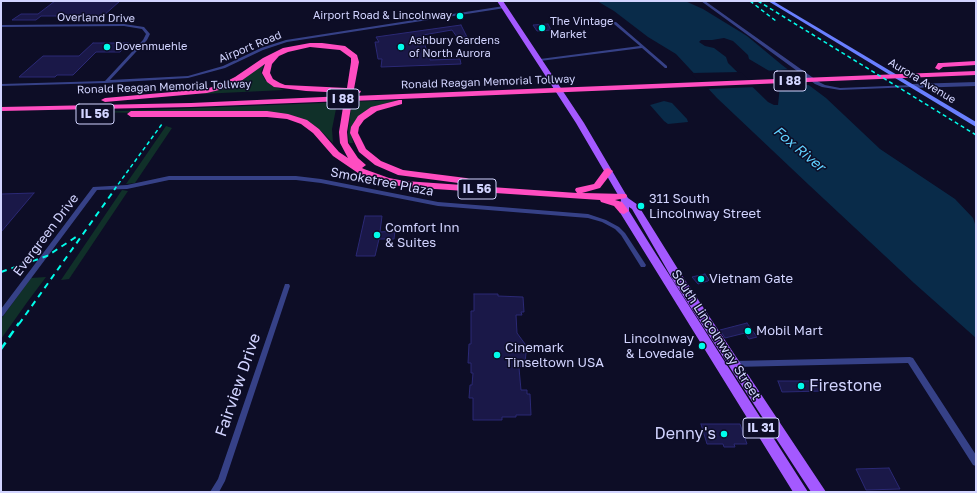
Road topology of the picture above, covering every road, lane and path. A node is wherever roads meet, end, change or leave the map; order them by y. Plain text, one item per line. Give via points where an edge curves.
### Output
1 (703, 1) edge
2 (770, 1) edge
3 (502, 4) edge
4 (615, 23) dead end
5 (1, 26) edge
6 (643, 47) junction
7 (540, 60) junction
8 (976, 65) edge
9 (666, 66) dead end
10 (976, 73) edge
11 (106, 82) junction
12 (650, 83) junction
13 (976, 84) edge
14 (349, 85) junction
15 (1, 86) edge
16 (912, 86) junction
17 (362, 91) junction
18 (489, 93) junction
19 (106, 100) junction
20 (1, 102) edge
21 (345, 105) junction
22 (1, 110) edge
23 (976, 125) edge
24 (361, 171) junction
25 (608, 171) junction
26 (520, 187) junction
27 (95, 188) joint
28 (580, 190) junction
29 (595, 197) junction
30 (623, 200) junction
31 (643, 265) dead end
32 (286, 286) dead end
33 (1, 314) edge
34 (734, 364) junction
35 (720, 365) junction
36 (976, 462) edge
37 (214, 492) edge
38 (801, 492) edge
39 (819, 492) edge

1 - 16 street via 824,86 840,89
2 - 16 main road, Aurora Avenue
3 - 7 main road, South Lincolnway Street / IL 31
3 - 11 street, Airport Road via 286,41 224,67 194,76
4 - 6 street
5 - 11 street, Overland Drive via 124,25 143,28 148,34 145,40
6 - 7 street
6 - 9 street
7 - 25 main road, South Lincolnway Street / IL 31
8 - 12 highway, Ronald Reagan Memorial Tollway / I 88
10 - 12 highway, Ronald Reagan Memorial Tollway / I 88
11 - 15 street, Airport Road
12 - 17 highway, Ronald Reagan Memorial Tollway / I 88
12 - 18 highway, Ronald Reagan Memorial Tollway / I 88
13 - 16 street
14 - 17 highway via 350,60 340,51 328,48 305,48 285,53 269,63 266,73 270,80 286,87
14 - 19 highway, IL 56 via 355,62 354,56 342,48 310,45 275,54 238,79 207,91
14 - 21 highway, IL 56
16 - 23 main road, Aurora Avenue
17 - 19 highway, Ronald Reagan Memorial Tollway / I 88
18 - 22 highway, Ronald Reagan Memorial Tollway / I 88 via 191,106
18 - 26 highway via 383,106 366,113 357,122 354,133 362,150 388,169 401,173
19 - 20 highway, Ronald Reagan Memorial Tollway / I 88
21 - 24 highway via 337,129 339,145 343,153
21 - 26 highway, IL 56 via 344,143 354,160 375,172 392,178 416,181
22 - 24 highway, IL 56 via 129,114 267,114 288,117 304,122 316,131 336,154
24 - 29 highway, IL 56 via 387,181 405,184
25 - 28 highway, IL 56 via 597,186
25 - 30 main road, South Lincolnway Street / IL 31
26 - 28 highway, IL 56
27 - 31 street, Smoketree Plaza via 127,187 169,178 296,178 433,204 588,216 617,228
27 - 33 street, Evergreen Drive
28 - 30 highway
29 - 30 highway, IL 56
29 - 30 highway via 618,204
30 - 34 main road, South Lincolnway Street via 635,207 671,268
30 - 35 main road, South Lincolnway Street / IL 31 via 650,254
32 - 37 street, Fairview Drive via 221,481
34 - 35 street
34 - 36 street via 910,360
34 - 39 main road, South Lincolnway Street
35 - 38 main road, South Lincolnway Street / IL 31

